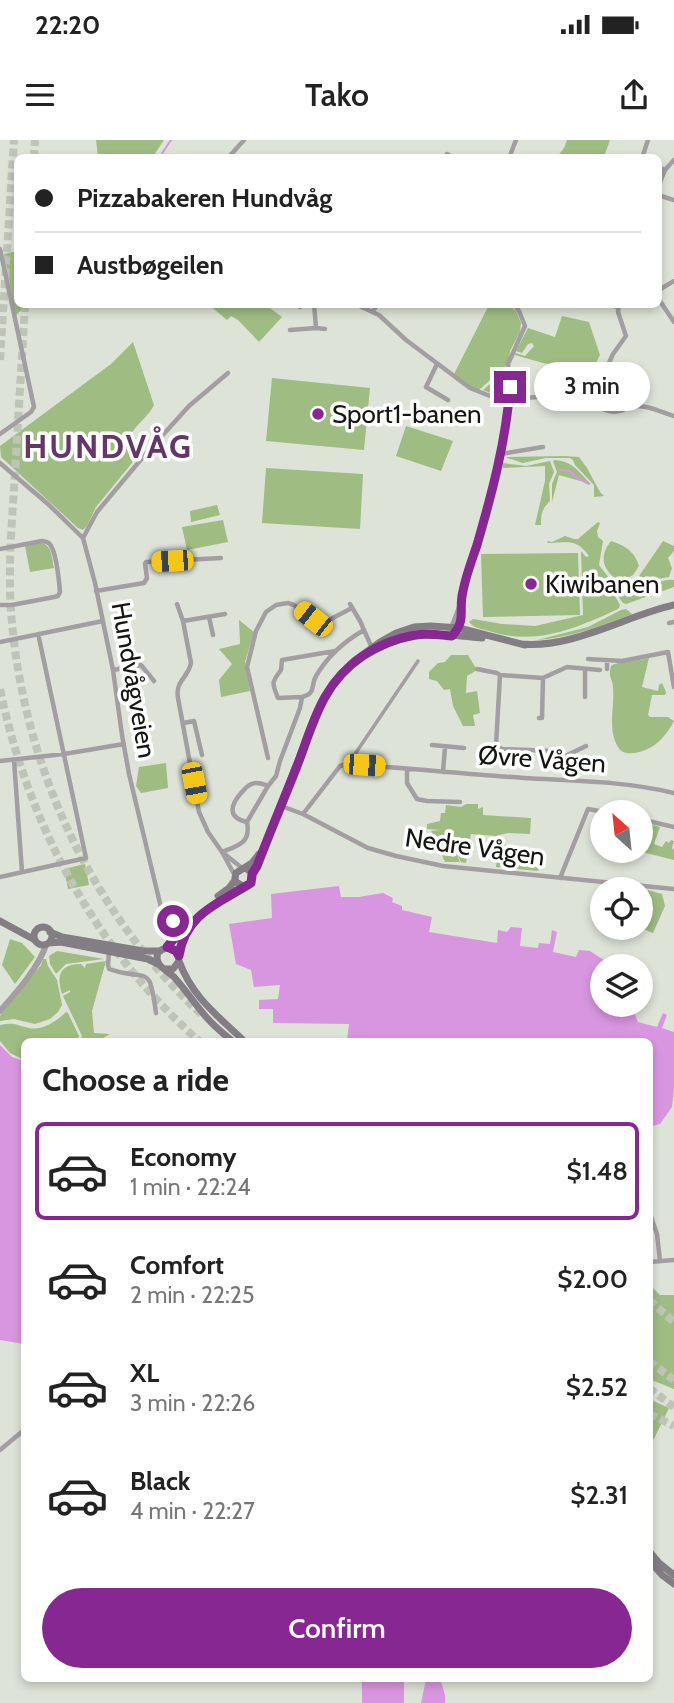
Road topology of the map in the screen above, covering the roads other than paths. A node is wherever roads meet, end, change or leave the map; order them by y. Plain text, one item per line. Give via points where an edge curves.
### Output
1 (244, 140) edge
2 (232, 154) edge
3 (674, 159) edge
4 (664, 170) joint
5 (662, 176) edge
6 (0, 249) edge
7 (662, 302) edge
8 (314, 308) edge
9 (365, 308) edge
10 (375, 308) edge
11 (517, 308) edge
12 (619, 308) edge
13 (373, 311) junction
14 (674, 322) edge
15 (316, 328) junction
16 (325, 329) dead end
17 (290, 330) dead end
18 (437, 364) junction
19 (228, 373) dead end
20 (617, 373) dead end
21 (603, 376) junction
22 (581, 388) junction
23 (509, 399) junction
24 (448, 400) dead end
25 (674, 415) edge
26 (0, 434) edge
27 (543, 447) dead end
28 (501, 454) junction
29 (0, 463) edge
30 (83, 538) junction
31 (0, 549) edge
32 (220, 558) dead end
33 (96, 591) junction
34 (674, 600) edge
35 (177, 604) dead end
36 (0, 605) edge
37 (674, 605) edge
38 (659, 608) junction
39 (225, 614) dead end
40 (209, 617) junction
41 (103, 621) junction
42 (183, 621) junction
43 (364, 630) junction
44 (454, 630) junction
45 (213, 635) dead end
46 (39, 638) dead end
47 (0, 642) edge
48 (373, 649) junction
49 (335, 651) junction
50 (588, 659) dead end
51 (607, 660) junction
52 (418, 662) dead end
53 (607, 669) dead end
54 (113, 670) junction
55 (477, 670) dead end
56 (585, 670) junction
57 (600, 670) dead end
58 (278, 674) junction
59 (500, 675) junction
60 (285, 676) dead end
61 (543, 678) junction
62 (154, 681) dead end
63 (674, 687) edge
64 (302, 697) junction
65 (586, 697) dead end
66 (539, 718) dead end
67 (183, 723) junction
68 (124, 744) junction
69 (432, 745) dead end
70 (586, 746) dead end
71 (445, 747) junction
72 (464, 748) dead end
73 (64, 754) junction
74 (202, 755) dead end
75 (268, 758) dead end
76 (559, 759) junction
77 (14, 760) junction
78 (351, 760) dead end
79 (0, 761) edge
80 (407, 770) junction
81 (443, 772) junction
82 (568, 779) junction
83 (268, 786) junction
84 (674, 793) edge
85 (460, 802) dead end
86 (281, 806) junction
87 (590, 809) edge
88 (303, 814) junction
89 (247, 822) junction
90 (653, 822) edge
91 (674, 827) edge
92 (264, 848) junction
93 (222, 852) junction
94 (244, 868) junction
95 (22, 872) junction
96 (252, 874) junction
97 (0, 877) edge
98 (235, 878) junction
99 (560, 878) junction
100 (243, 886) junction
101 (674, 889) edge
102 (0, 921) edge
103 (183, 928) junction
104 (17, 929) junction
105 (37, 930) junction
106 (50, 932) junction
107 (36, 942) junction
108 (47, 944) junction
109 (164, 949) junction
110 (109, 952) junction
111 (179, 958) junction
112 (37, 963) junction
113 (158, 964) junction
114 (166, 970) junction
115 (0, 1011) edge
116 (156, 1013) dead end
117 (229, 1038) edge
118 (241, 1038) edge
119 (653, 1222) edge
120 (674, 1260) edge
121 (660, 1261) junction
122 (653, 1262) edge
123 (21, 1432) edge
124 (0, 1450) edge
125 (653, 1556) edge
126 (653, 1565) edge
127 (674, 1575) edge
128 (674, 1584) edge

1 - 2 street
3 - 4 street
4 - 5 street
6 - 26 street via 34,407
7 - 14 street
8 - 15 street
9 - 13 street
10 - 13 street
11 - 23 street via 525,326 508,363
12 - 21 street via 626,336
13 - 18 street
15 - 16 street
15 - 17 street
18 - 23 street via 470,388
18 - 24 street via 426,387
19 - 30 street via 195,400 143,457 97,512
20 - 21 street
21 - 22 street
22 - 23 street via 552,396
22 - 25 street via 608,411 639,406
23 - 28 street
27 - 28 street
28 - 44 street via 463,590 461,620
29 - 30 street
30 - 33 street, Hundvågveien
31 - 36 street via 48,543 60,592
32 - 33 street, Hundvågveien via 146,562 144,583
33 - 41 street, Hundvågveien
34 - 38 main road
35 - 42 street
37 - 38 main road
38 - 44 main road via 551,643 525,645
39 - 40 street
40 - 42 street
40 - 45 street
41 - 47 street
41 - 54 street, Hundvågveien
42 - 67 street via 191,663 177,689
43 - 48 street
43 - 49 street
43 - 75 street via 351,606 325,622 288,603 266,612 247,667
44 - 48 main road via 398,639
46 - 73 street
48 - 86 main road via 344,670 326,696
49 - 58 street via 282,660
49 - 64 street via 312,678 311,693
50 - 51 street
51 - 53 street
51 - 63 street via 668,652
52 - 78 street
54 - 62 street via 141,665
54 - 68 street, Hundvågveien
55 - 59 street
56 - 57 street
56 - 61 street via 567,667
56 - 65 street
58 - 60 street
58 - 64 street via 273,681 278,698
59 - 61 street
59 - 76 street via 496,745 553,751
61 - 66 street
64 - 83 street via 276,776
67 - 74 street via 194,721
67 - 93 street via 199,812
68 - 73 street
68 - 103 street, Hundvågveien via 163,916
69 - 71 street
70 - 76 street
71 - 72 street
71 - 81 street
73 - 77 street
73 - 95 street via 86,858
76 - 82 street
77 - 79 street
77 - 95 street
80 - 81 street, Øvre Vågen
80 - 85 street, Øvre Vågen via 409,788 417,799
80 - 88 street, Øvre Vågen via 343,765
81 - 82 street, Øvre Vågen
82 - 84 street, Øvre Vågen
83 - 89 street
83 - 89 street via 249,784 233,802 237,819
86 - 88 street, Nedre Vågen
86 - 92 main road
87 - 99 street
88 - 99 street, Nedre Vågen via 378,852 443,866
89 - 93 street via 246,840
90 - 91 street
92 - 94 main road
92 - 96 main road
93 - 94 street
93 - 98 street
94 - 96 main road
94 - 98 main road
95 - 97 street
96 - 100 main road via 251,883
98 - 100 main road
98 - 103 main road
99 - 101 street, Nedre Vågen
100 - 111 main road via 194,921
102 - 104 main road
103 - 109 main road
104 - 105 main road
104 - 107 main road
105 - 106 main road
105 - 107 main road
106 - 108 main road via 52,939
106 - 109 main road via 143,951
107 - 108 main road
107 - 112 street
108 - 110 main road
108 - 112 street
109 - 111 main road via 176,951
109 - 113 main road via 157,957
110 - 113 main road
110 - 116 street via 109,969 149,979
111 - 114 main road via 176,967
111 - 118 main road via 186,978 207,1007
112 - 115 street
113 - 114 main road
114 - 117 main road
119 - 121 street
120 - 121 street
121 - 122 street
123 - 124 street
125 - 127 main road
126 - 128 main road

